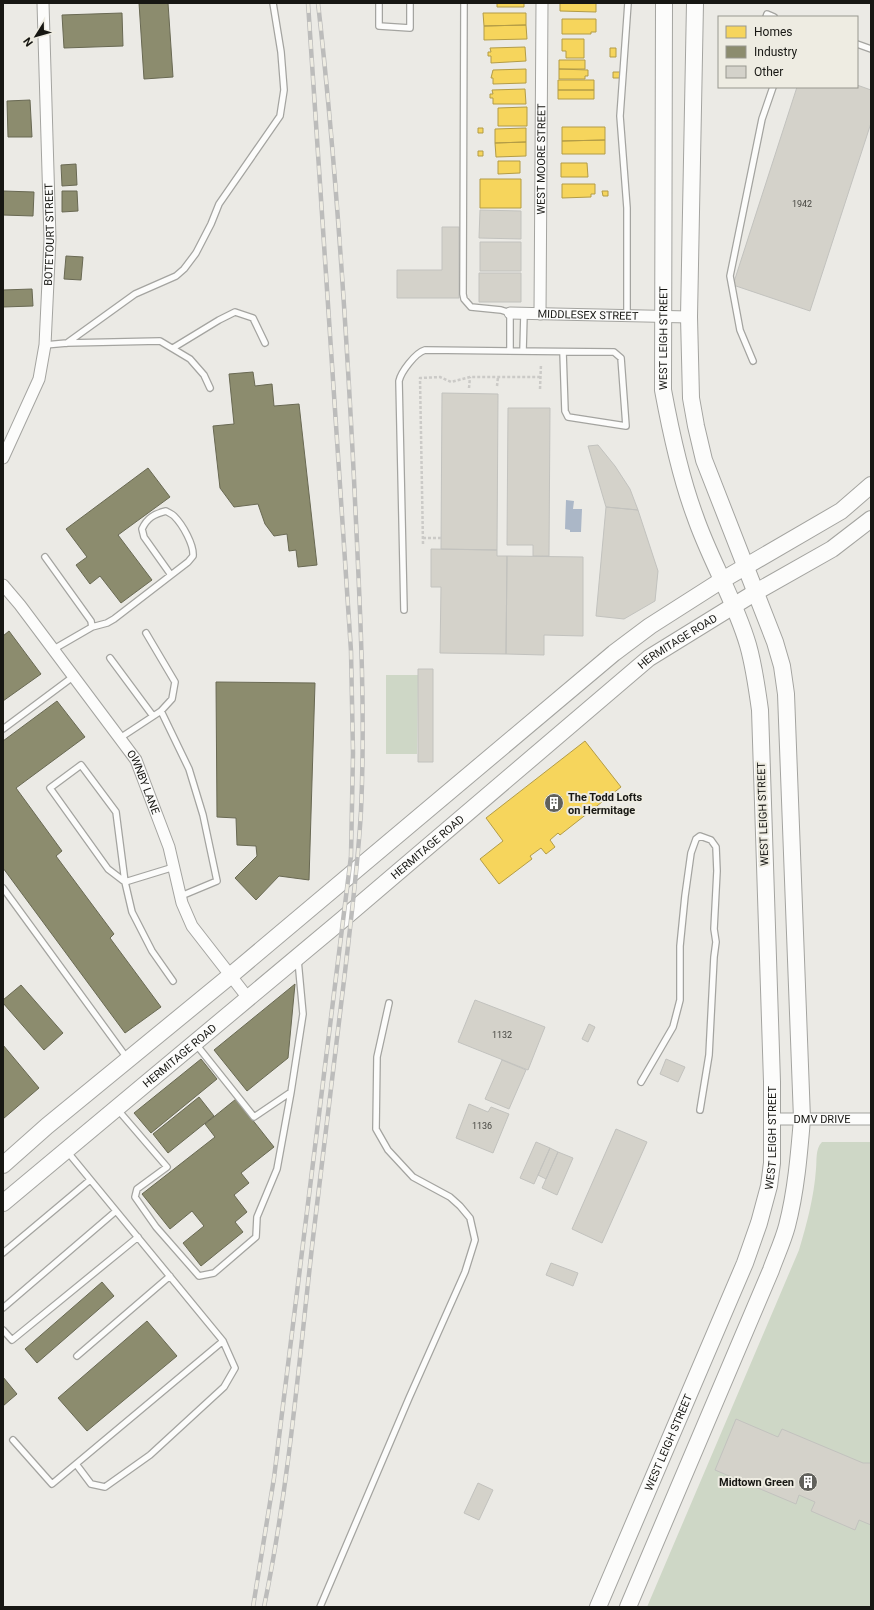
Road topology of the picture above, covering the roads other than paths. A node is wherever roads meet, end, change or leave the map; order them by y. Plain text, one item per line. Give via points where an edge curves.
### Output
1 (43, 3) edge
2 (273, 3) edge
3 (379, 3) edge
4 (410, 3) edge
5 (464, 3) edge
6 (542, 3) edge
7 (628, 3) edge
8 (664, 3) edge
9 (695, 3) edge
10 (858, 44) edge
11 (871, 49) edge
12 (773, 88) edge
13 (510, 313) junction
14 (524, 314) junction
15 (540, 314) junction
16 (627, 315) junction
17 (662, 316) junction
18 (689, 317) junction
19 (67, 343) junction
20 (265, 343) dead end
21 (45, 345) junction
22 (173, 348) junction
23 (510, 351) junction
24 (523, 351) junction
25 (563, 352) junction
26 (754, 361) dead end
27 (210, 388) dead end
28 (3, 458) edge
29 (871, 485) edge
30 (871, 519) edge
31 (45, 557) dead end
32 (746, 567) junction
33 (171, 575) junction
34 (723, 580) junction
35 (5, 591) edge
36 (756, 592) junction
37 (734, 606) junction
38 (404, 610) dead end
39 (92, 627) junction
40 (146, 633) dead end
41 (54, 649) junction
42 (110, 658) dead end
43 (74, 676) junction
44 (161, 711) junction
45 (153, 716) junction
46 (3, 729) edge
47 (120, 738) junction
48 (174, 867) junction
49 (125, 882) junction
50 (3, 888) edge
51 (181, 896) junction
52 (298, 956) junction
53 (230, 976) junction
54 (173, 981) dead end
55 (248, 998) junction
56 (389, 1002) dead end
57 (195, 1043) junction
58 (128, 1060) junction
59 (641, 1082) dead end
60 (291, 1092) junction
61 (116, 1108) junction
62 (700, 1110) dead end
63 (772, 1119) junction
64 (802, 1119) junction
65 (871, 1119) edge
66 (66, 1150) junction
67 (3, 1164) edge
68 (90, 1180) junction
69 (3, 1203) edge
70 (116, 1211) junction
71 (138, 1237) junction
72 (3, 1253) edge
73 (170, 1276) junction
74 (3, 1308) edge
75 (3, 1330) edge
76 (223, 1341) junction
77 (77, 1356) dead end
78 (13, 1440) dead end
79 (76, 1464) junction
80 (320, 1607) edge
81 (598, 1607) edge
82 (628, 1607) edge

1 - 21 street, BOTETOURT STREET via 50,239
2 - 19 lane via 284,90 280,116 219,204 196,253 184,269 176,276 135,294
3 - 4 lane via 379,26 410,28
5 - 13 lane via 462,294 471,307
6 - 15 street, WEST MOORE STREET
7 - 16 lane via 620,116 627,208
8 - 17 street, WEST LEIGH STREET
9 - 18 street
10 - 11 lane
12 - 26 lane via 762,119 730,276 740,330
13 - 14 street, MIDDLESEX STREET
13 - 23 lane
14 - 15 street, MIDDLESEX STREET
14 - 24 lane
15 - 16 street, MIDDLESEX STREET
16 - 17 street, MIDDLESEX STREET
17 - 18 street, MIDDLESEX STREET
17 - 34 street, WEST LEIGH STREET via 663,390 672,439 695,517
18 - 32 street via 691,398 696,426 704,460
19 - 21 lane
19 - 22 lane via 160,341
20 - 22 lane via 253,318 235,312
21 - 28 street, BOTETOURT STREET via 39,379
22 - 27 lane via 190,358 204,375
23 - 24 lane
23 - 38 lane via 425,350 419,352 400,376
24 - 25 lane
25 - 25 lane via 614,352 621,358 626,426 568,417 564,411
29 - 32 street via 841,511
30 - 36 street, HERMITAGE ROAD via 832,549
31 - 39 lane via 91,620
32 - 34 street
32 - 36 street
33 - 33 lane via 193,556 193,550 174,516 166,511 155,514 146,521 142,529 144,537
33 - 39 lane via 114,619
34 - 37 street, WEST LEIGH STREET
34 - 53 street via 650,626 614,653
35 - 41 street, OWNBY LANE
36 - 37 street, HERMITAGE ROAD
36 - 64 street via 775,642 786,694
37 - 52 street, HERMITAGE ROAD via 649,658
37 - 63 street, WEST LEIGH STREET via 748,645 760,710
39 - 41 lane
40 - 44 lane via 175,682 172,700
41 - 43 street, OWNBY LANE
42 - 45 lane
43 - 46 lane
43 - 47 street, OWNBY LANE
44 - 45 lane
44 - 51 lane via 189,769 203,815 217,881
45 - 47 lane
47 - 48 street, OWNBY LANE via 136,760
48 - 49 lane
48 - 51 street, OWNBY LANE
49 - 49 lane via 108,869 50,788 81,765 116,812
49 - 54 lane via 132,912 142,934
50 - 58 lane
51 - 53 street, OWNBY LANE via 192,926
52 - 55 street, HERMITAGE ROAD
52 - 60 lane via 303,1014
53 - 55 street, OWNBY LANE
53 - 58 street
55 - 57 street, HERMITAGE ROAD
56 - 80 lane via 377,1057 376,1130 388,1150 413,1177 450,1197 460,1206 470,1218 475,1240 465,1272
57 - 60 lane via 254,1117
57 - 61 street, HERMITAGE ROAD
58 - 67 street
59 - 62 lane via 673,1027 680,1000 680,946 685,896 691,853 696,839 700,836 711,840 716,847 717,871 714,929 716,942 709,1055
60 - 61 lane via 277,1169 257,1216 256,1237 214,1273 199,1276 156,1227 135,1197 137,1189 167,1167
61 - 66 street, HERMITAGE ROAD
63 - 64 street, DMV DRIVE
63 - 81 street, WEST LEIGH STREET via 769,1186 755,1236
64 - 65 street, DMV DRIVE
64 - 82 street via 799,1163 786,1228 771,1270
66 - 68 lane
66 - 69 street, HERMITAGE ROAD
68 - 70 lane
68 - 72 lane
70 - 71 lane
70 - 74 lane
71 - 73 lane
71 - 75 lane via 12,1340
73 - 76 lane
73 - 77 lane
76 - 79 lane
76 - 79 lane via 235,1368 224,1387 150,1455 105,1487 91,1484
78 - 79 lane via 52,1484

